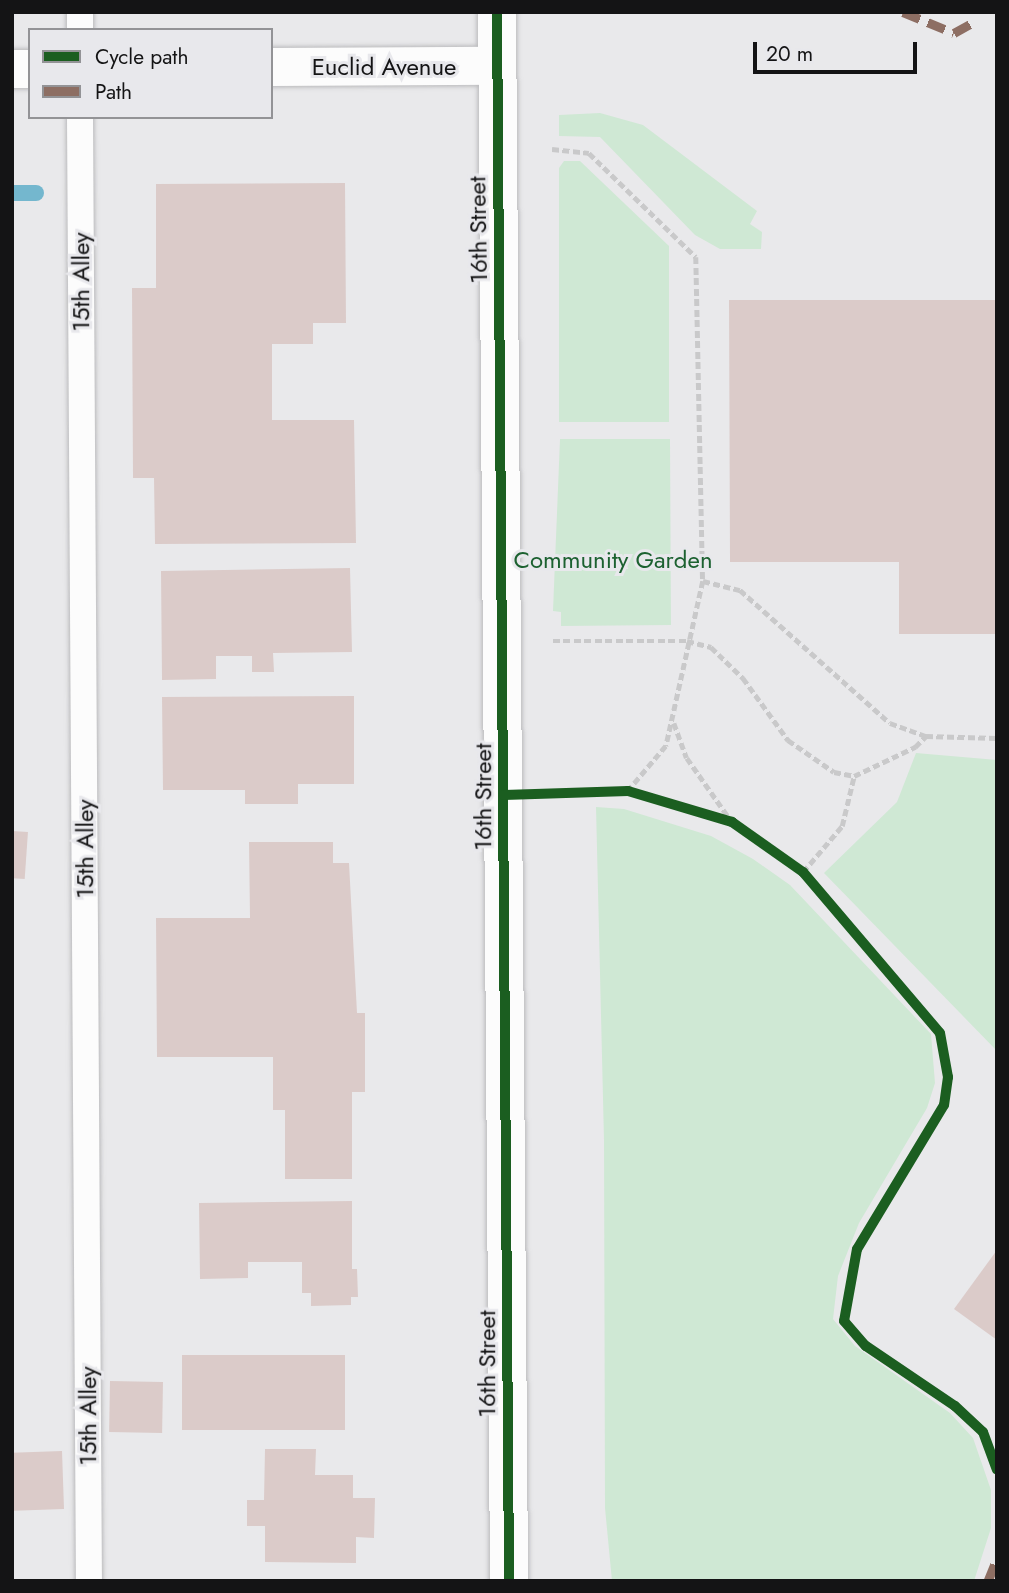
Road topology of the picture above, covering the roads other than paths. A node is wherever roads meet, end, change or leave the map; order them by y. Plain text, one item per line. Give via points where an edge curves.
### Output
1 (497, 12) edge
2 (497, 66) junction
3 (273, 67) edge
4 (80, 119) edge
5 (89, 1581) edge
6 (509, 1581) edge

1 - 2 street, 16th Street
2 - 3 street, Euclid Avenue
2 - 6 street, 16th Street
4 - 5 lane, 15th Alley

